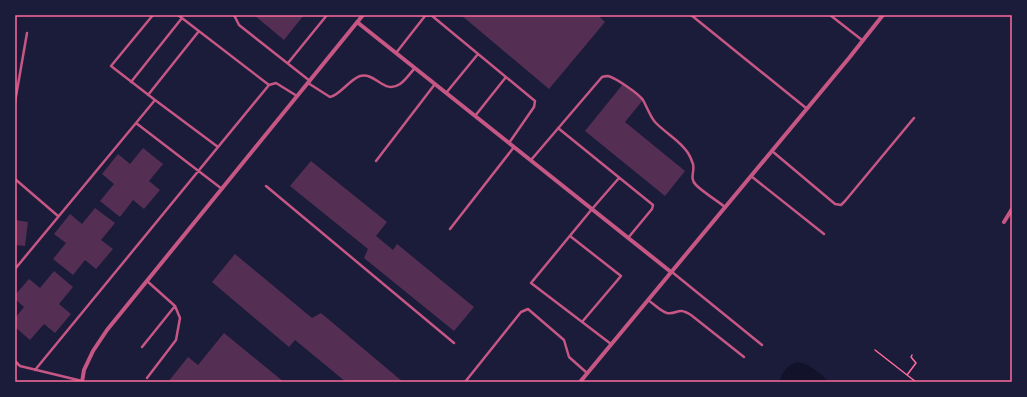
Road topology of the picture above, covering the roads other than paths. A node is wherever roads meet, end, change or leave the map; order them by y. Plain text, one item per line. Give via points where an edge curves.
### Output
1 (153, 15) edge
2 (178, 15) edge
3 (234, 15) edge
4 (327, 15) edge
5 (363, 15) edge
6 (691, 15) edge
7 (830, 15) edge
8 (883, 15) edge
9 (182, 18) junction
10 (357, 22) junction
11 (199, 31) junction
12 (27, 33) dead end
13 (863, 41) junction
14 (396, 53) junction
15 (478, 54) junction
16 (288, 63) junction
17 (414, 68) junction
18 (506, 77) junction
19 (131, 82) junction
20 (309, 82) junction
21 (435, 84) junction
22 (269, 85) junction
23 (446, 93) junction
24 (148, 95) junction
25 (297, 96) junction
26 (155, 100) junction
27 (15, 102) edge
28 (807, 109) junction
29 (475, 116) junction
30 (914, 118) dead end
31 (136, 123) junction
32 (558, 128) junction
33 (508, 143) junction
34 (218, 147) junction
35 (514, 147) junction
36 (772, 151) junction
37 (530, 160) junction
38 (376, 161) dead end
39 (198, 171) junction
40 (751, 176) junction
41 (619, 178) junction
42 (15, 179) edge
43 (266, 186) dead end
44 (222, 189) junction
45 (725, 207) junction
46 (592, 209) junction
47 (1012, 209) edge
48 (58, 216) junction
49 (1004, 222) dead end
50 (450, 229) dead end
51 (824, 234) dead end
52 (570, 236) junction
53 (628, 238) junction
54 (15, 269) edge
55 (671, 272) junction
56 (147, 281) junction
57 (648, 300) junction
58 (175, 306) junction
59 (582, 322) junction
60 (454, 343) dead end
61 (611, 344) junction
62 (762, 345) dead end
63 (142, 347) dead end
64 (744, 357) dead end
65 (15, 361) edge
66 (35, 370) junction
67 (587, 373) junction
68 (147, 378) dead end
69 (82, 382) edge
70 (464, 382) edge
71 (580, 382) edge

1 - 19 lane via 111,66
2 - 9 lane
3 - 16 lane via 239,25
4 - 16 lane
5 - 10 street
6 - 28 lane
7 - 13 lane
8 - 13 street
9 - 11 lane
9 - 19 lane
10 - 14 street
10 - 20 street
11 - 22 lane
11 - 24 lane
12 - 27 lane
13 - 28 street
14 - 15 lane via 424,16 431,15
14 - 17 street
15 - 18 lane
15 - 23 lane
16 - 20 lane
17 - 20 lane via 401,84 394,87 387,87 370,76 361,76 335,97 330,98
17 - 21 street
18 - 29 lane
18 - 33 lane via 534,101 534,107
19 - 24 lane
20 - 25 street
21 - 23 street
21 - 38 lane
22 - 25 lane via 276,83
22 - 34 lane
23 - 29 street
24 - 26 lane
25 - 44 street
26 - 31 lane
26 - 34 lane
28 - 36 street
29 - 33 street
30 - 36 lane via 841,205 835,204
31 - 39 lane
31 - 48 lane
32 - 37 lane
32 - 41 lane
32 - 45 lane via 602,77 610,77 643,100 655,121 685,148 693,164 692,179 695,184
33 - 35 street
34 - 39 lane
35 - 37 street
35 - 50 lane
36 - 40 street
37 - 46 street
39 - 44 lane
39 - 66 lane
40 - 45 street
40 - 51 lane
41 - 46 lane
41 - 53 lane via 653,205
42 - 48 lane
43 - 60 lane
44 - 56 street
45 - 55 street
46 - 52 lane
46 - 53 street
47 - 49 street
48 - 54 lane
52 - 59 lane via 621,276
52 - 59 lane via 531,283
53 - 55 street
55 - 57 street
55 - 62 lane
56 - 58 lane
56 - 69 street via 93,351 84,370
57 - 61 street
57 - 64 lane via 666,313 685,311
58 - 63 lane
58 - 68 lane via 180,318 176,340
59 - 61 lane
61 - 67 street
65 - 66 lane via 20,366
66 - 69 lane
67 - 70 lane via 569,357 564,340 528,309 521,312
67 - 71 street

